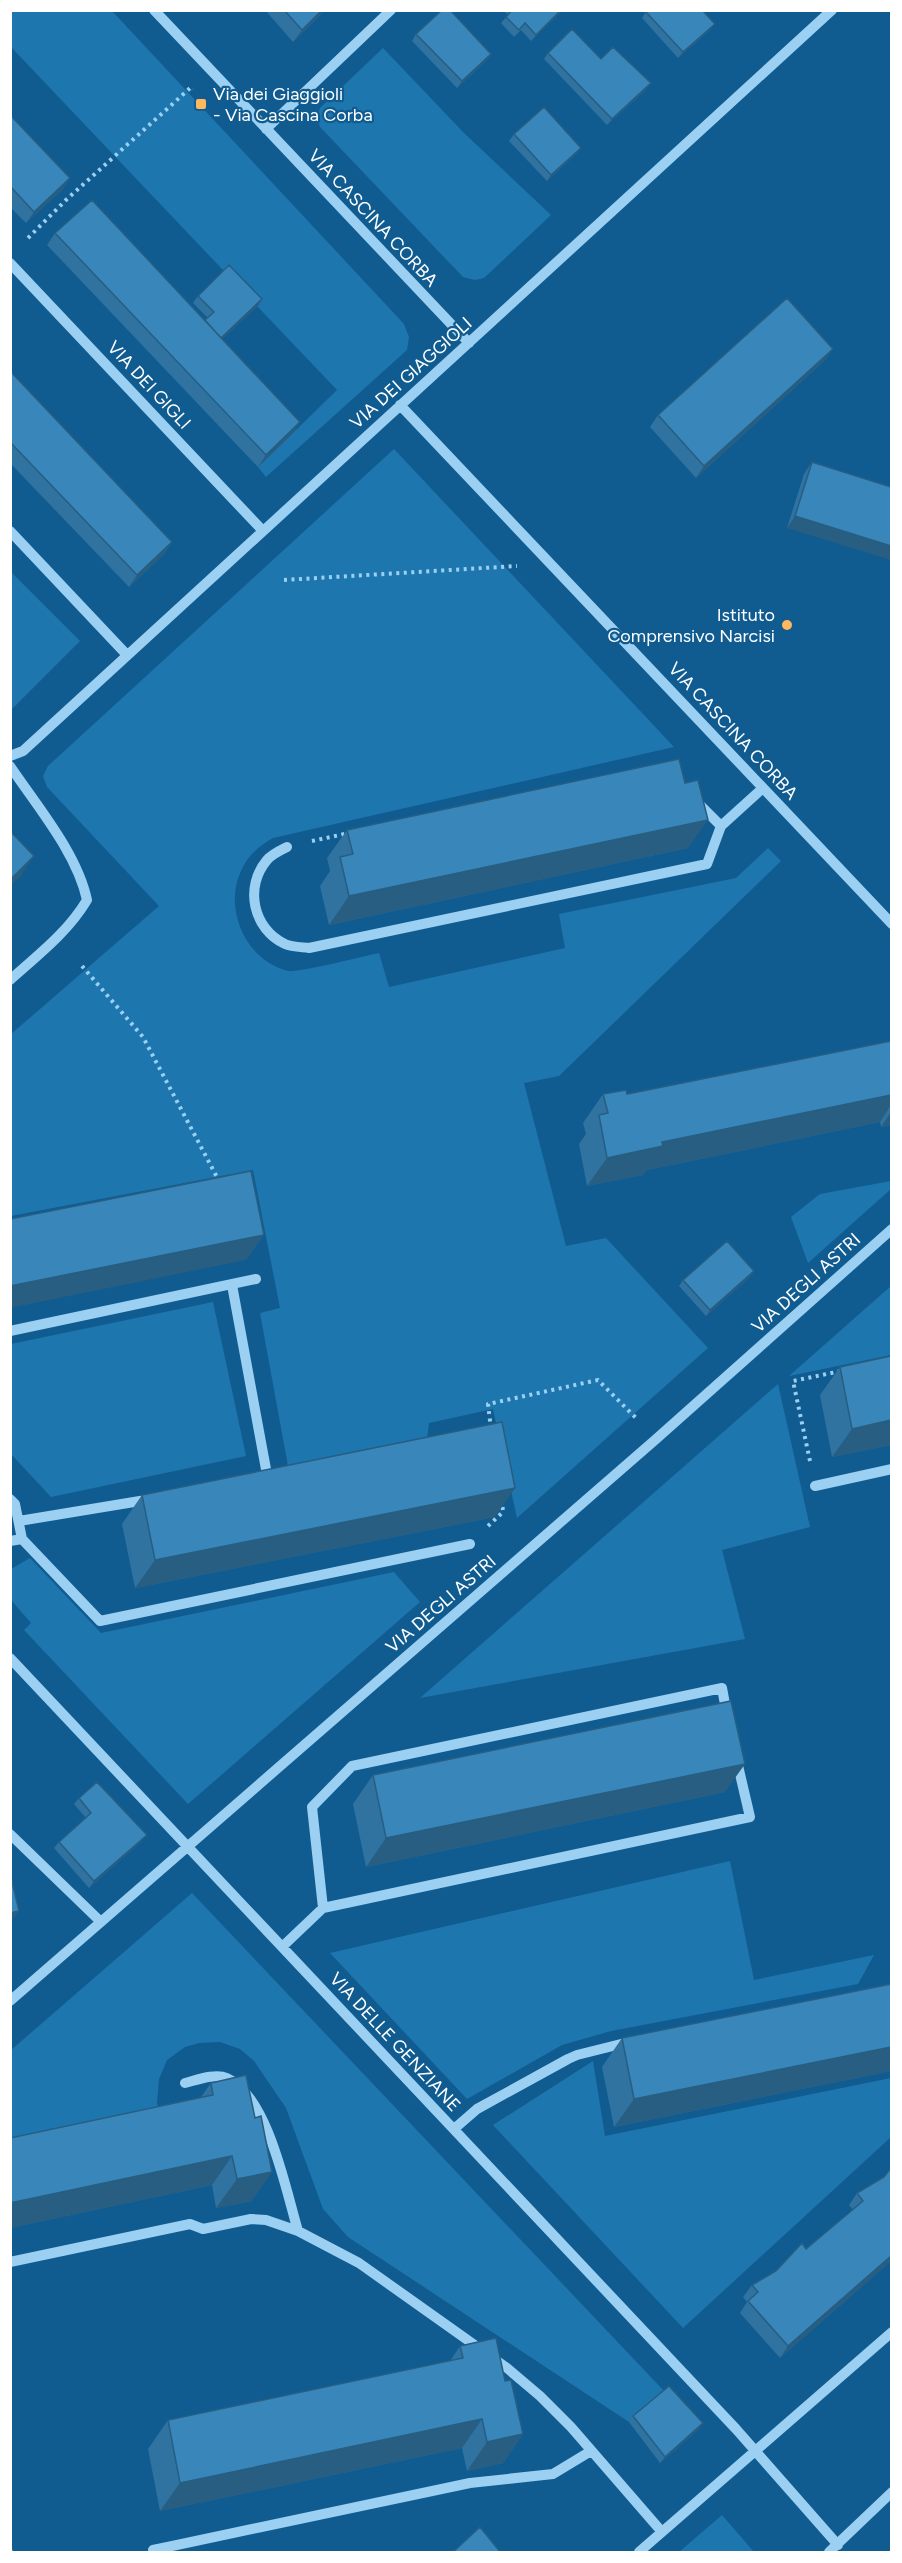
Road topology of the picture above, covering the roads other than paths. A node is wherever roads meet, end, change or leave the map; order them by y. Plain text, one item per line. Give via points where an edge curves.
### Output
1 (154, 10) edge
2 (391, 10) edge
3 (832, 10) edge
4 (266, 129) junction
5 (10, 262) edge
6 (469, 343) junction
7 (400, 405) junction
8 (10, 531) edge
9 (263, 531) junction
10 (127, 655) junction
11 (10, 756) edge
12 (10, 766) edge
13 (763, 788) junction
14 (688, 792) edge
15 (721, 826) junction
16 (287, 846) road end
17 (891, 924) edge
18 (10, 980) edge
19 (891, 1229) edge
20 (256, 1279) dead end
21 (232, 1285) junction
22 (10, 1331) edge
23 (891, 1469) edge
24 (268, 1480) edge
25 (815, 1486) road end
26 (166, 1497) edge
27 (10, 1499) edge
28 (19, 1521) junction
29 (22, 1539) junction
30 (10, 1541) edge
31 (470, 1544) road end
32 (10, 1658) edge
33 (10, 1834) edge
34 (187, 1846) junction
35 (323, 1908) junction
36 (101, 1922) junction
37 (282, 1947) junction
38 (10, 2001) edge
39 (635, 2041) edge
40 (185, 2083) dead end
41 (454, 2129) junction
42 (298, 2231) junction
43 (10, 2262) edge
44 (891, 2332) edge
45 (591, 2451) junction
46 (755, 2451) junction
47 (891, 2492) edge
48 (662, 2532) junction
49 (838, 2545) junction
50 (153, 2550) dead end
51 (639, 2553) edge
52 (829, 2553) edge

1 - 4 street, VIA CASCINA CORBA
2 - 4 street
3 - 6 street, VIA DEI GIAGGIOLI
4 - 6 street, VIA CASCINA CORBA
5 - 9 street, VIA DEI GIGLI
6 - 7 street, VIA DEI GIAGGIOLI
7 - 9 street, VIA DEI GIAGGIOLI
7 - 13 street, VIA CASCINA CORBA
8 - 10 street
9 - 10 street, VIA DEI GIAGGIOLI
10 - 11 street, VIA DEI GIAGGIOLI via 23,751
12 - 18 street via 71,858 87,900 64,931
13 - 15 street
13 - 17 street, VIA CASCINA CORBA
14 - 15 street
15 - 16 street via 706,864 309,948 287,944 269,933 258,916 253,896 257,876 268,858
19 - 34 street, VIA DEGLI ASTRI via 646,1448
20 - 21 street
21 - 22 street
21 - 24 street
23 - 25 street
26 - 28 street
27 - 28 street
28 - 29 street
29 - 30 street
29 - 31 street via 100,1621
32 - 34 street, VIA DELLE GENZIANE
33 - 36 street
34 - 36 street, VIA DEGLI ASTRI
34 - 37 street, VIA DELLE GENZIANE
35 - 35 street via 750,1817 722,1688 352,1766 312,1807
35 - 37 street
36 - 38 street, VIA DEGLI ASTRI
37 - 41 street, VIA DELLE GENZIANE
39 - 41 street via 577,2055 477,2109
40 - 42 street via 227,2078 254,2104 272,2140
41 - 46 street, VIA DELLE GENZIANE
42 - 43 street via 251,2219 203,2229 190,2224
42 - 45 street via 358,2264 507,2368 540,2396
44 - 46 street
45 - 48 street
45 - 50 street via 553,2474 470,2483
46 - 48 street
46 - 49 street, VIA DELLE GENZIANE
47 - 49 street
48 - 51 street
49 - 52 street

